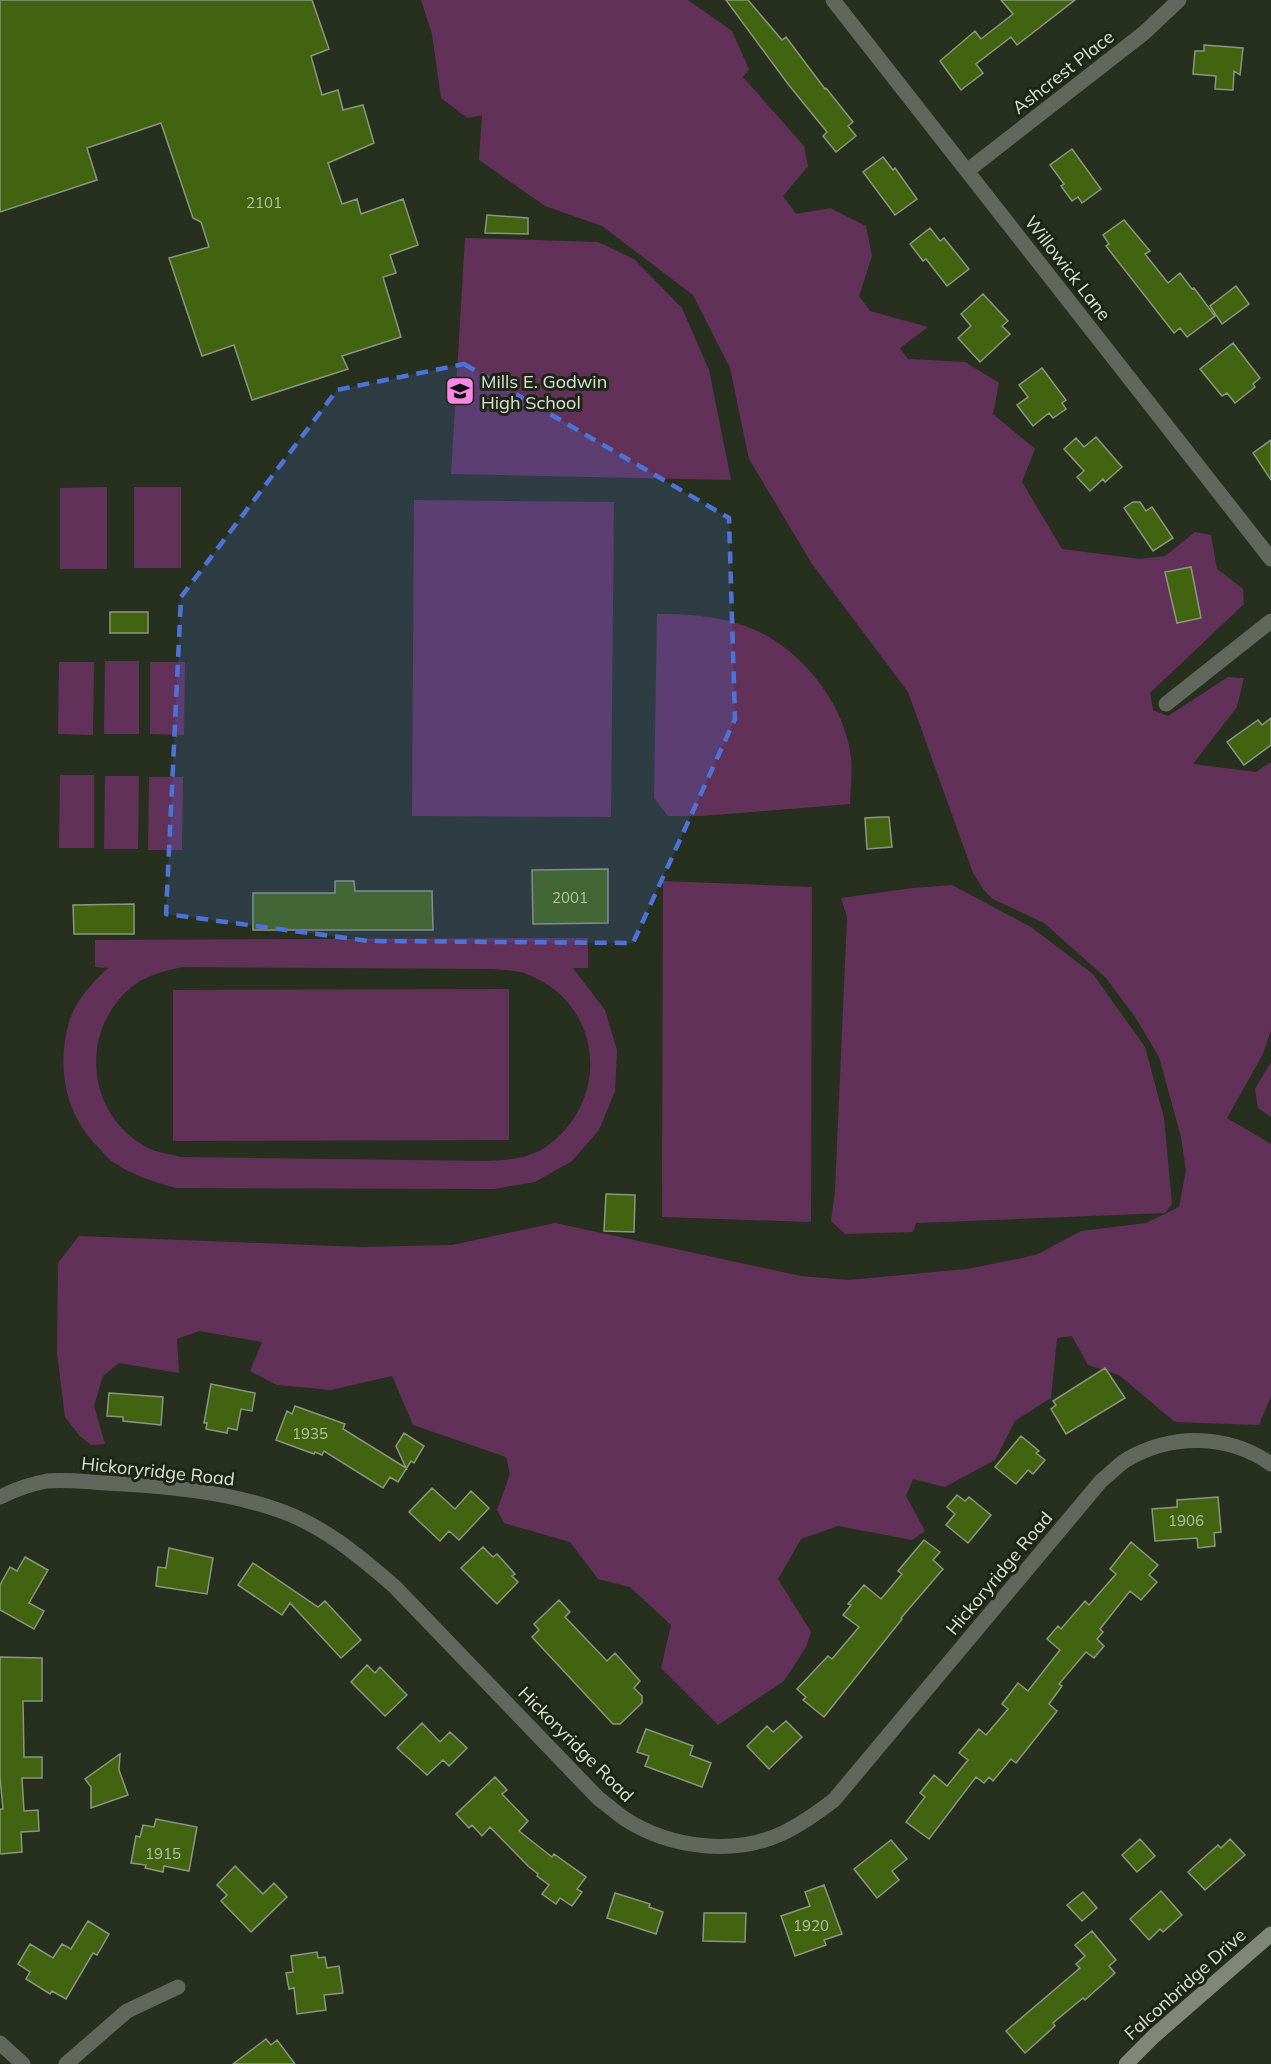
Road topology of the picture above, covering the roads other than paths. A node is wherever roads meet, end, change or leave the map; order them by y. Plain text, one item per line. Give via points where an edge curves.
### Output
1 (833, 0) edge
2 (1179, 0) edge
3 (967, 171) junction
4 (1271, 559) edge
5 (1271, 621) edge
6 (1166, 704) dead end
7 (1271, 1464) edge
8 (0, 1497) edge
9 (1271, 1934) edge
10 (178, 1987) dead end
11 (0, 2043) edge
12 (23, 2064) edge
13 (66, 2064) edge
14 (1126, 2064) edge

1 - 3 street, Willowick Lane
2 - 3 street, Ashcrest Place via 1144,33
3 - 4 street, Willowick Lane
5 - 6 street
7 - 8 street, Hickoryridge Road via 1228,1444 1205,1440 1159,1445 1124,1462 1101,1481 834,1800 782,1834 730,1846 670,1840 624,1818 599,1799 394,1586 358,1555 282,1511 219,1493 60,1480
9 - 14 street, Falconbridge Drive
10 - 13 street via 127,2011
11 - 12 street

